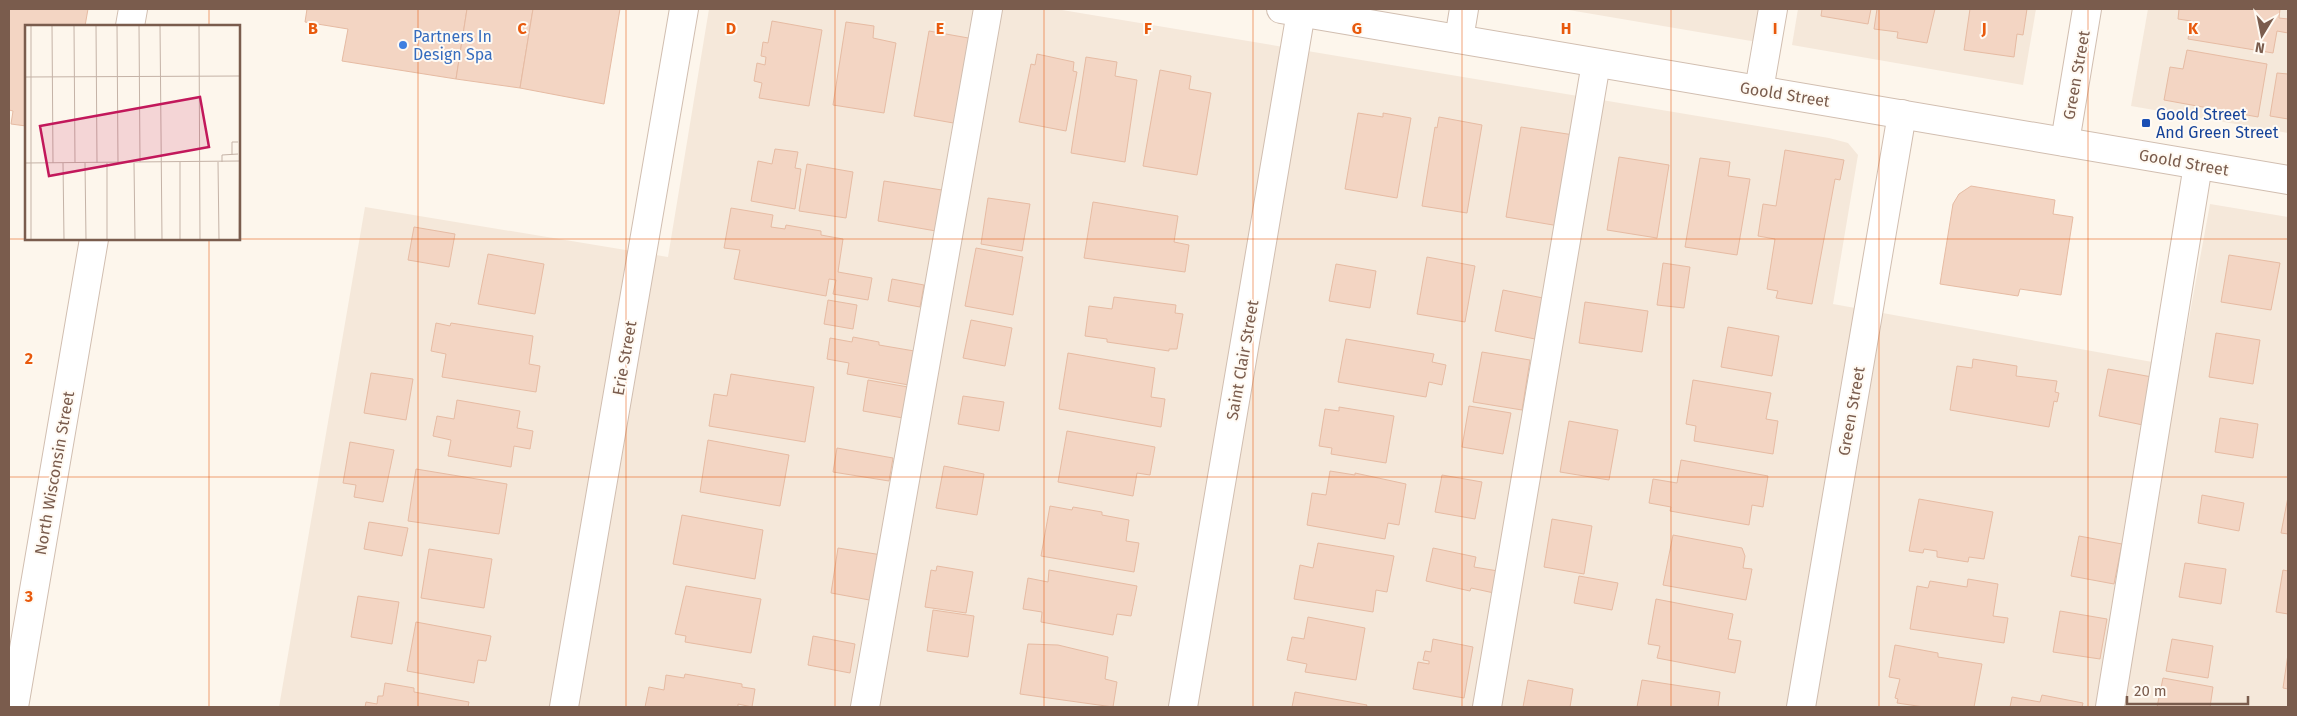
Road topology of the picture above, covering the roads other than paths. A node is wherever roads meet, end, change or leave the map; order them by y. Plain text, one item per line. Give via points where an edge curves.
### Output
1 (134, 9) edge
2 (684, 9) edge
3 (988, 9) edge
4 (1464, 9) edge
5 (1773, 9) edge
6 (2087, 9) edge
7 (1291, 10) edge
8 (130, 25) edge
9 (1459, 39) junction
10 (1596, 63) junction
11 (1759, 90) junction
12 (1902, 114) junction
13 (2065, 142) junction
14 (2198, 165) junction
15 (2288, 180) edge
16 (94, 240) edge
17 (14, 707) edge
18 (564, 707) edge
19 (865, 707) edge
20 (1183, 707) edge
21 (1487, 707) edge
22 (1801, 707) edge
23 (2110, 707) edge

1 - 8 street
2 - 18 street, Erie Street
3 - 19 street
4 - 9 street
5 - 11 street
6 - 13 street, Green Street
7 - 9 street, Goold Street
7 - 20 street, Saint Clair Street
9 - 10 street, Goold Street
10 - 11 street, Goold Street
10 - 21 street
11 - 12 street, Goold Street
12 - 13 street, Goold Street
12 - 22 street, Green Street
13 - 14 street, Goold Street
14 - 15 street, Goold Street
14 - 23 street
16 - 17 street, North Wisconsin Street

